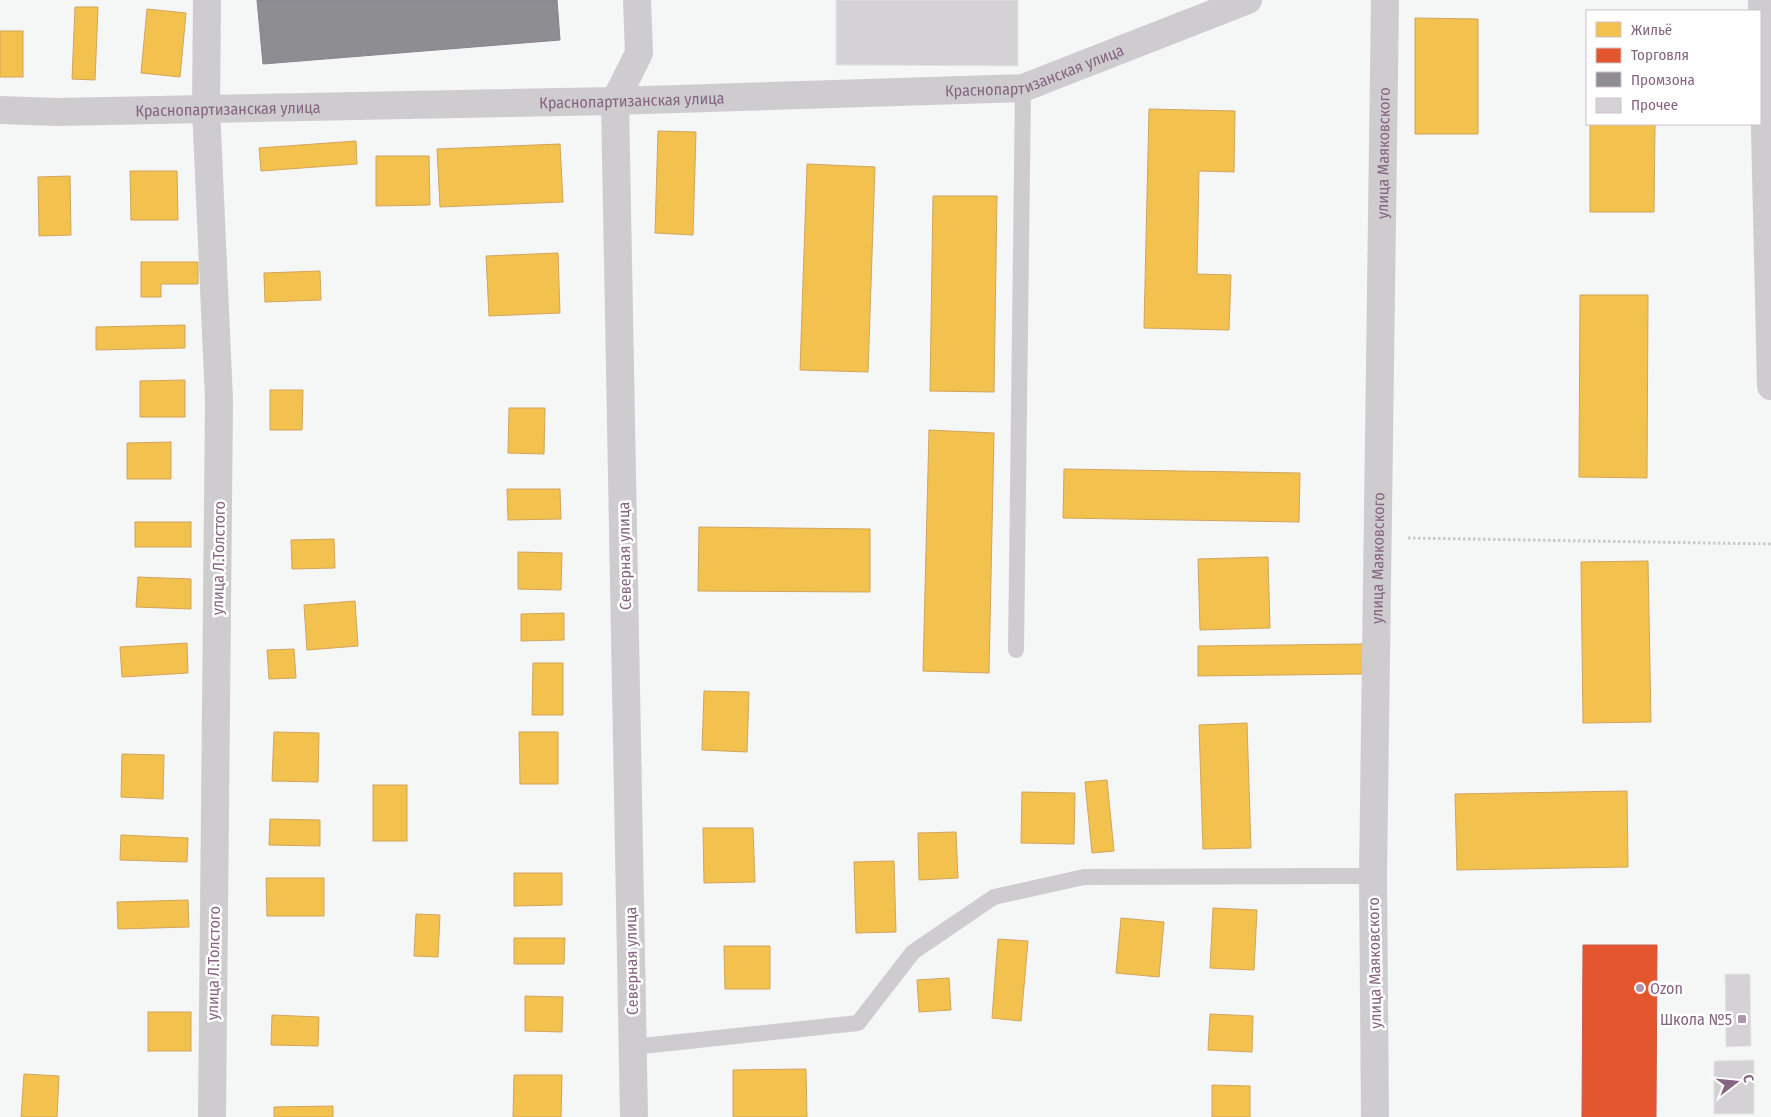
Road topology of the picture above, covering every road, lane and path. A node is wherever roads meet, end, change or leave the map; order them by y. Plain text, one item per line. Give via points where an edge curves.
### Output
1 (207, 0) edge
2 (637, 0) edge
3 (1248, 0) edge
4 (1385, 0) edge
5 (1762, 0) edge
6 (1023, 88) junction
7 (615, 101) junction
8 (206, 108) junction
9 (0, 110) edge
10 (1771, 386) edge
11 (1377, 538) junction
12 (1771, 544) edge
13 (1016, 650) dead end
14 (1373, 876) junction
15 (633, 1046) junction
16 (212, 1117) edge
17 (634, 1117) edge
18 (1375, 1117) edge

1 - 8 street, улица Л.Толстого
2 - 7 street, Северная улица via 638,54
3 - 6 street, Краснопартизанская улица
4 - 11 street, улица Маяковского
5 - 10 street
6 - 7 street, Краснопартизанская улица
6 - 13 lane
7 - 8 street, Краснопартизанская улица
7 - 15 street, Северная улица
8 - 9 street, Краснопартизанская улица
8 - 16 street, улица Л.Толстого via 219,400
11 - 12 path
11 - 14 street, улица Маяковского
14 - 15 lane via 1084,877 994,897 913,952 858,1023
14 - 18 street, улица Маяковского
15 - 17 street, Северная улица

